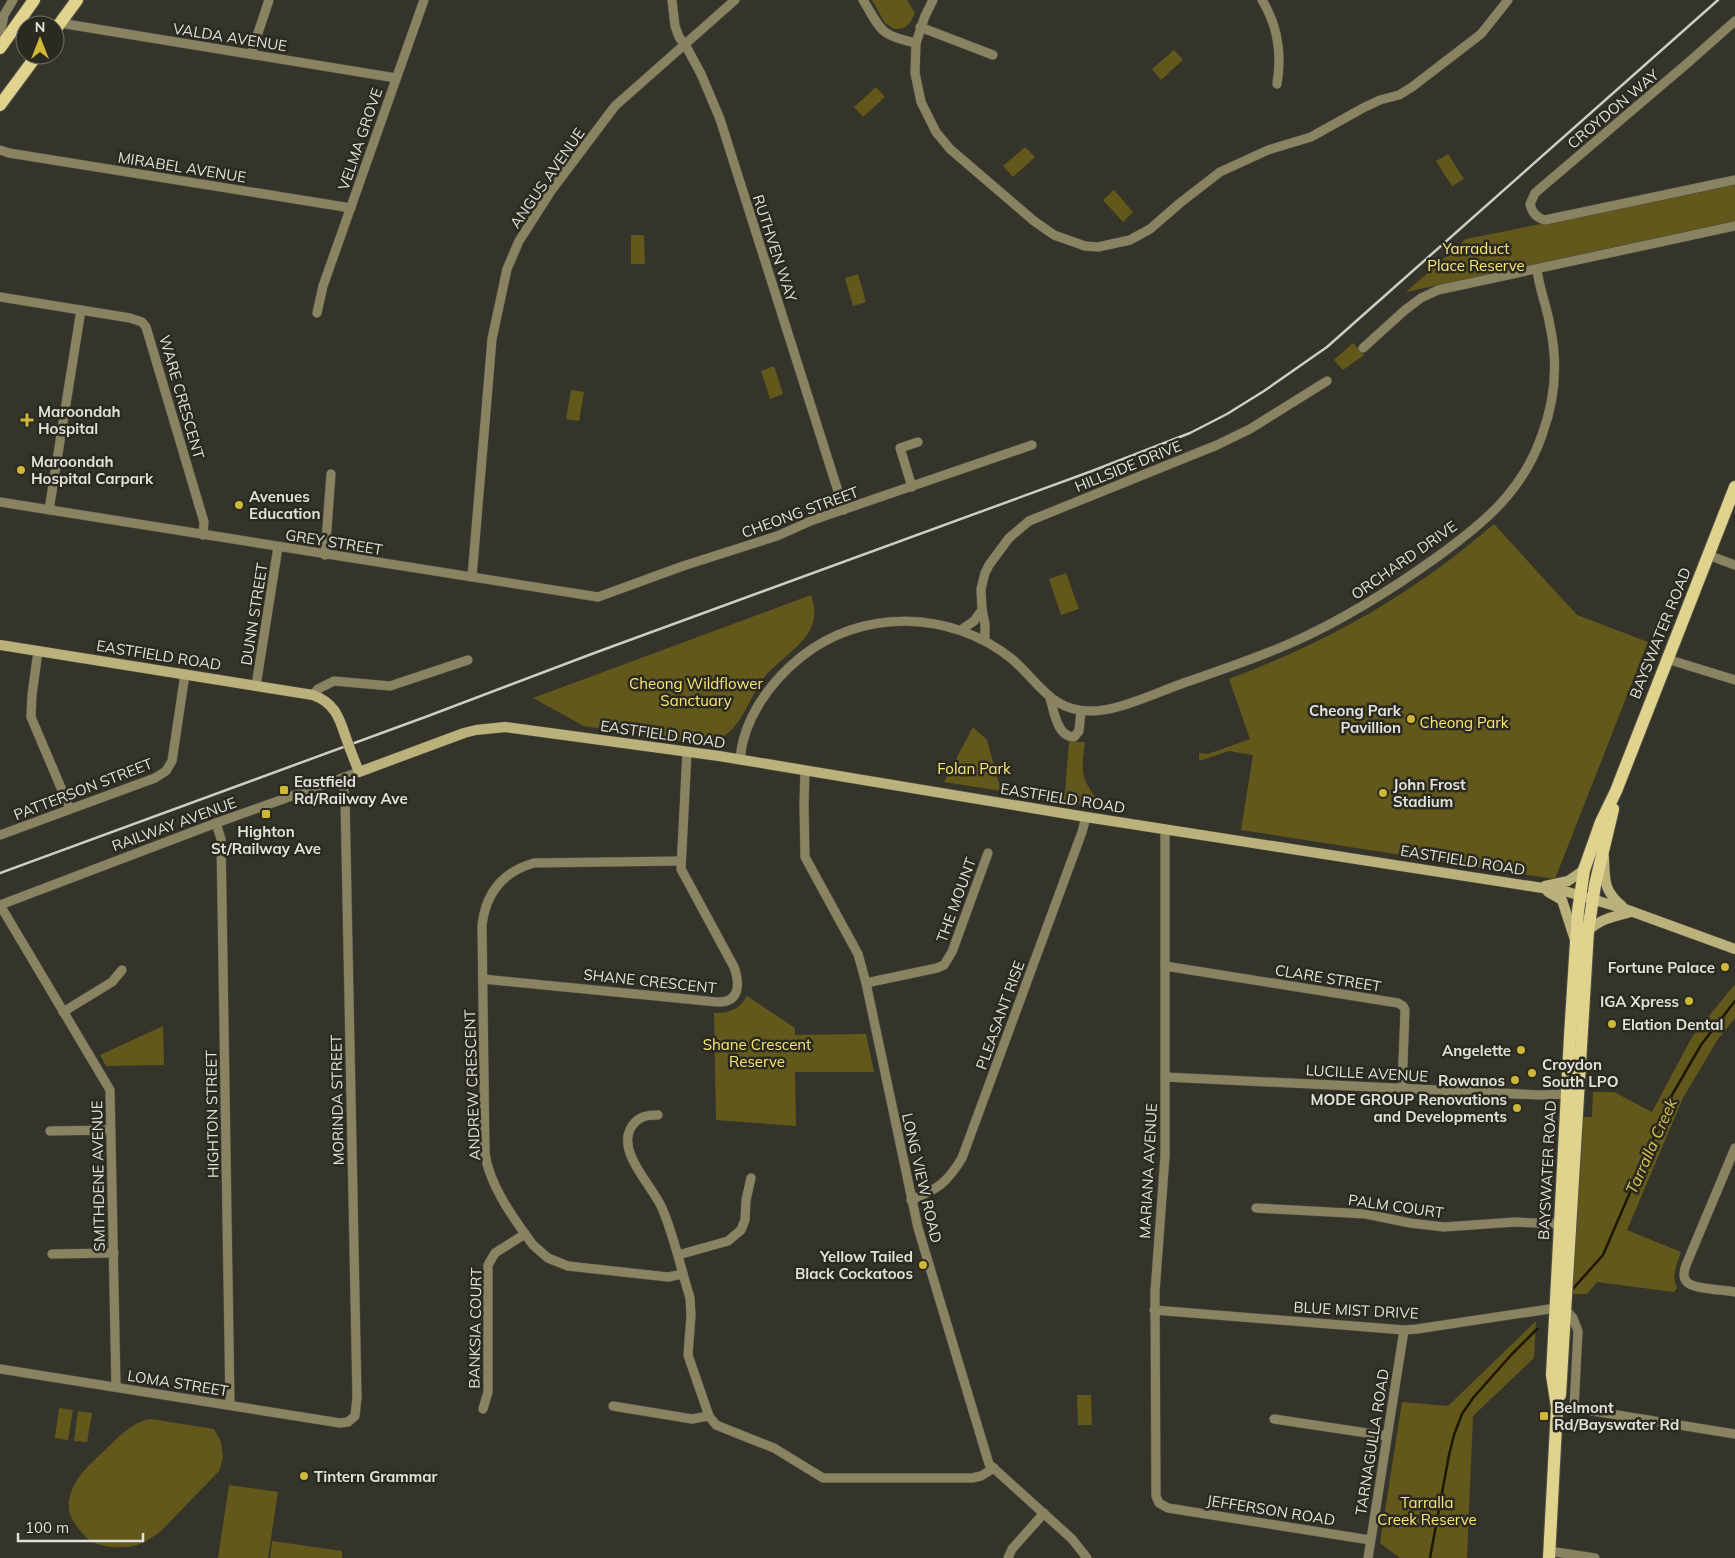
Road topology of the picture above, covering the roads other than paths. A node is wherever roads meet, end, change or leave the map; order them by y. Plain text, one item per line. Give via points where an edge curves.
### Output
1 (13, 0) edge
2 (34, 0) edge
3 (77, 0) edge
4 (270, 0) edge
5 (424, 0) edge
6 (672, 0) edge
7 (736, 0) edge
8 (863, 0) edge
9 (933, 0) edge
10 (1508, 0) edge
11 (1266, 1) edge
12 (65, 17) edge
13 (1735, 21) edge
14 (920, 27) junction
15 (65, 28) edge
16 (0, 35) edge
17 (916, 43) junction
18 (685, 46) junction
19 (0, 48) edge
20 (251, 54) junction
21 (993, 55) dead end
22 (30, 65) edge
23 (396, 78) junction
24 (1277, 84) dead end
25 (0, 105) edge
26 (3, 152) edge
27 (1735, 180) edge
28 (351, 208) junction
29 (1735, 226) edge
30 (1537, 269) junction
31 (0, 297) edge
32 (81, 310) junction
33 (317, 313) dead end
34 (1363, 348) dead end
35 (1327, 381) dead end
36 (918, 442) dead end
37 (1032, 446) dead end
38 (331, 474) dead end
39 (912, 487) junction
40 (1735, 487) edge
41 (0, 502) edge
42 (49, 510) junction
43 (844, 510) junction
44 (203, 535) junction
45 (278, 547) junction
46 (324, 555) junction
47 (1708, 555) junction
48 (1735, 565) edge
49 (472, 577) junction
50 (576, 594) joint
51 (982, 610) junction
52 (962, 630) junction
53 (985, 641) junction
54 (0, 645) edge
55 (38, 651) junction
56 (1667, 659) junction
57 (468, 660) dead end
58 (185, 674) junction
59 (1735, 680) edge
60 (256, 686) junction
61 (313, 695) junction
62 (1050, 698) junction
63 (1081, 711) junction
64 (687, 752) junction
65 (740, 760) junction
66 (806, 771) junction
67 (359, 772) junction
68 (342, 778) junction
69 (1616, 791) junction
70 (70, 809) junction
71 (1086, 817) junction
72 (216, 823) junction
73 (1164, 829) junction
74 (0, 835) edge
75 (1604, 851) junction
76 (988, 853) dead end
77 (680, 861) junction
78 (1584, 870) junction
79 (1537, 887) junction
80 (1586, 897) junction
81 (0, 905) edge
82 (1628, 910) junction
83 (1588, 931) junction
84 (1575, 940) junction
85 (1735, 949) edge
86 (1165, 966) junction
87 (122, 970) dead end
88 (483, 979) junction
89 (866, 983) junction
90 (63, 1012) junction
91 (1165, 1077) junction
92 (1578, 1086) junction
93 (1402, 1089) junction
94 (1567, 1094) junction
95 (658, 1115) dead end
96 (111, 1130) junction
97 (50, 1131) dead end
98 (1735, 1148) edge
99 (751, 1178) dead end
100 (911, 1200) junction
101 (1256, 1208) dead end
102 (1561, 1224) junction
103 (525, 1234) junction
104 (114, 1253) junction
105 (52, 1254) dead end
106 (678, 1255) junction
107 (683, 1274) junction
108 (1735, 1292) edge
109 (1560, 1309) junction
110 (1154, 1310) junction
111 (1404, 1330) junction
112 (0, 1369) edge
113 (116, 1387) junction
114 (230, 1405) junction
115 (612, 1406) dead end
116 (1557, 1407) junction
117 (1574, 1408) junction
118 (483, 1409) dead end
119 (708, 1416) junction
120 (1274, 1419) dead end
121 (351, 1420) joint
122 (1735, 1434) edge
123 (1387, 1436) junction
124 (994, 1468) junction
125 (1168, 1508) joint
126 (1044, 1513) junction
127 (1370, 1540) junction
128 (1549, 1554) edge
129 (1008, 1558) edge
130 (1087, 1558) edge
131 (1368, 1558) edge
132 (1595, 1558) edge

1 - 16 street via 4,15
2 - 19 main road
3 - 12 main road
4 - 20 street
5 - 23 street, VELMA GROVE
6 - 18 street, RUTHVEN WAY via 675,26
7 - 18 street, ANGUS AVENUE
8 - 17 street via 882,32
9 - 14 street
10 - 17 street via 1481,34 1412,87 1363,108 1311,137 1268,150 1220,172 1150,229 1112,246 1085,246 1054,235 950,150 924,109 914,62
11 - 24 street via 1280,58
13 - 27 street, CROYDON WAY via 1535,193 1530,204 1539,219 1545,220
14 - 17 street
14 - 21 street
15 - 20 street, VALDA AVENUE
18 - 43 street, RUTHVEN WAY via 720,120
18 - 49 street, ANGUS AVENUE via 615,106 551,191 519,241 507,269 492,339
20 - 23 street, VALDA AVENUE
22 - 25 main road
23 - 28 street, VELMA GROVE
26 - 28 street, MIRABEL AVENUE
28 - 33 street, VELMA GROVE via 323,286
29 - 30 street
30 - 34 street via 1438,290 1405,310
30 - 63 street, ORCHARD DRIVE via 1554,353 1552,402 1525,474 1498,506 1456,543 1402,582 1327,626 1262,655 1126,703 1102,710
31 - 32 street, WARE CRESCENT
32 - 42 street
32 - 44 street, WARE CRESCENT via 130,318 146,327 204,522
35 - 51 street, HILLSIDE DRIVE via 1250,429 1217,445 1028,521 1009,538 989,565 981,589
36 - 39 street via 900,448
37 - 39 street, CHEONG STREET
38 - 46 street
39 - 43 street, CHEONG STREET
40 - 47 main road, BAYSWATER ROAD
41 - 42 street, GREY STREET
42 - 44 street, GREY STREET
43 - 50 street, CHEONG STREET via 778,536 598,597
44 - 45 street, GREY STREET
45 - 46 street, GREY STREET
45 - 60 street, DUNN STREET
46 - 49 street, GREY STREET
47 - 48 street
47 - 56 main road, BAYSWATER ROAD
49 - 50 street, GREY STREET
51 - 52 street
51 - 53 street, HILLSIDE DRIVE
52 - 53 street
52 - 65 street via 922,621 879,622 848,630 818,644 792,663 762,699 741,746
53 - 62 street via 1014,661
54 - 55 main road, EASTFIELD ROAD
55 - 58 main road, EASTFIELD ROAD
55 - 70 street via 31,717
56 - 59 street
56 - 69 main road, BAYSWATER ROAD
57 - 61 street via 390,686 334,681
58 - 60 main road, EASTFIELD ROAD
58 - 70 street, PATTERSON STREET via 172,761 166,772
60 - 61 main road, EASTFIELD ROAD
61 - 67 main road, EASTFIELD ROAD, bridge via 332,706 338,716
62 - 63 street via 1067,708
62 - 63 street via 1060,730 1068,737 1078,734
64 - 65 main road, EASTFIELD ROAD
64 - 67 main road, EASTFIELD ROAD via 498,727 476,730
64 - 77 street, SHANE CRESCENT
65 - 66 main road, EASTFIELD ROAD
66 - 71 main road, EASTFIELD ROAD
66 - 89 street, LONG VIEW ROAD via 805,857 858,954
67 - 68 street, RAILWAY AVENUE
68 - 72 street, RAILWAY AVENUE
68 - 121 street, MORINDA STREET via 345,798 357,1403
69 - 75 main road, BAYSWATER ROAD
69 - 78 main road, BAYSWATER ROAD
70 - 74 street, PATTERSON STREET
71 - 73 main road, EASTFIELD ROAD
71 - 100 street, PLEASANT RISE via 962,1158 945,1181
72 - 81 street, RAILWAY AVENUE
72 - 114 street, HIGHTON STREET via 221,839
73 - 79 main road, EASTFIELD ROAD
73 - 86 street, MARIANA AVENUE
75 - 80 main road, BAYSWATER ROAD
75 - 82 main road via 1607,889 1612,898
76 - 89 street, THE MOUNT via 952,952 944,965
77 - 88 street, ANDREW CRESCENT via 542,862 509,874 496,887 485,907
77 - 88 street, SHANE CRESCENT via 737,976 738,987 730,999 717,1002
78 - 79 main road via 1568,881
78 - 80 main road, BAYSWATER ROAD
79 - 80 main road, EASTFIELD ROAD
79 - 84 main road via 1562,900
80 - 82 main road, EASTFIELD ROAD
80 - 83 main road, BAYSWATER ROAD
80 - 84 main road, BAYSWATER ROAD
81 - 90 street, SMITHDENE AVENUE
82 - 83 main road via 1602,920
82 - 85 main road, EASTFIELD ROAD
83 - 92 main road, BAYSWATER ROAD
84 - 94 main road, BAYSWATER ROAD
86 - 91 street, MARIANA AVENUE
86 - 93 street, CLARE STREET via 1398,1003 1405,1010
87 - 90 street via 112,982
88 - 103 street, ANDREW CRESCENT via 487,1164 493,1182
89 - 100 street, LONG VIEW ROAD
90 - 96 street, SMITHDENE AVENUE via 110,1090
91 - 93 street, LUCILLE AVENUE
91 - 110 street, MARIANA AVENUE via 1164,1156
92 - 94 main road
92 - 109 main road, BAYSWATER ROAD
93 - 94 street, LUCILLE AVENUE
94 - 102 main road, BAYSWATER ROAD
95 - 106 street via 646,1115 631,1127 628,1151 662,1207
96 - 97 street
96 - 104 street, SMITHDENE AVENUE
98 - 108 street via 1684,1275 1692,1285
99 - 106 street via 741,1230 728,1241
100 - 124 street, LONG VIEW ROAD via 989,1464
101 - 102 street, PALM COURT via 1366,1214 1444,1227 1515,1222
102 - 109 main road, BAYSWATER ROAD
103 - 107 street, ANDREW CRESCENT via 548,1258 568,1266 668,1277
103 - 118 street, BANKSIA COURT via 495,1254 488,1264 488,1392
104 - 105 street
104 - 113 street, SMITHDENE AVENUE
106 - 107 street
107 - 119 street via 690,1298 688,1355
109 - 111 street, BLUE MIST DRIVE
109 - 116 main road, BAYSWATER ROAD via 1552,1375
109 - 117 street via 1573,1318 1578,1331
110 - 111 street, BLUE MIST DRIVE
110 - 125 street, MARIANA AVENUE via 1155,1492 1160,1503
111 - 123 street, TARNAGULLA ROAD
112 - 113 street, LOMA STREET
113 - 114 street, LOMA STREET
114 - 121 street, LOMA STREET via 340,1423
115 - 119 street via 692,1419
116 - 117 street
116 - 128 main road, BAYSWATER ROAD
117 - 122 street
119 - 124 street via 716,1425 774,1448 823,1478 972,1478
120 - 123 street
123 - 127 street, TARNAGULLA ROAD
124 - 126 street, LONG VIEW ROAD
125 - 127 street, JEFFERSON ROAD
126 - 129 street
126 - 130 street, LONG VIEW ROAD
127 - 131 street, TARNAGULLA ROAD
128 - 132 street

